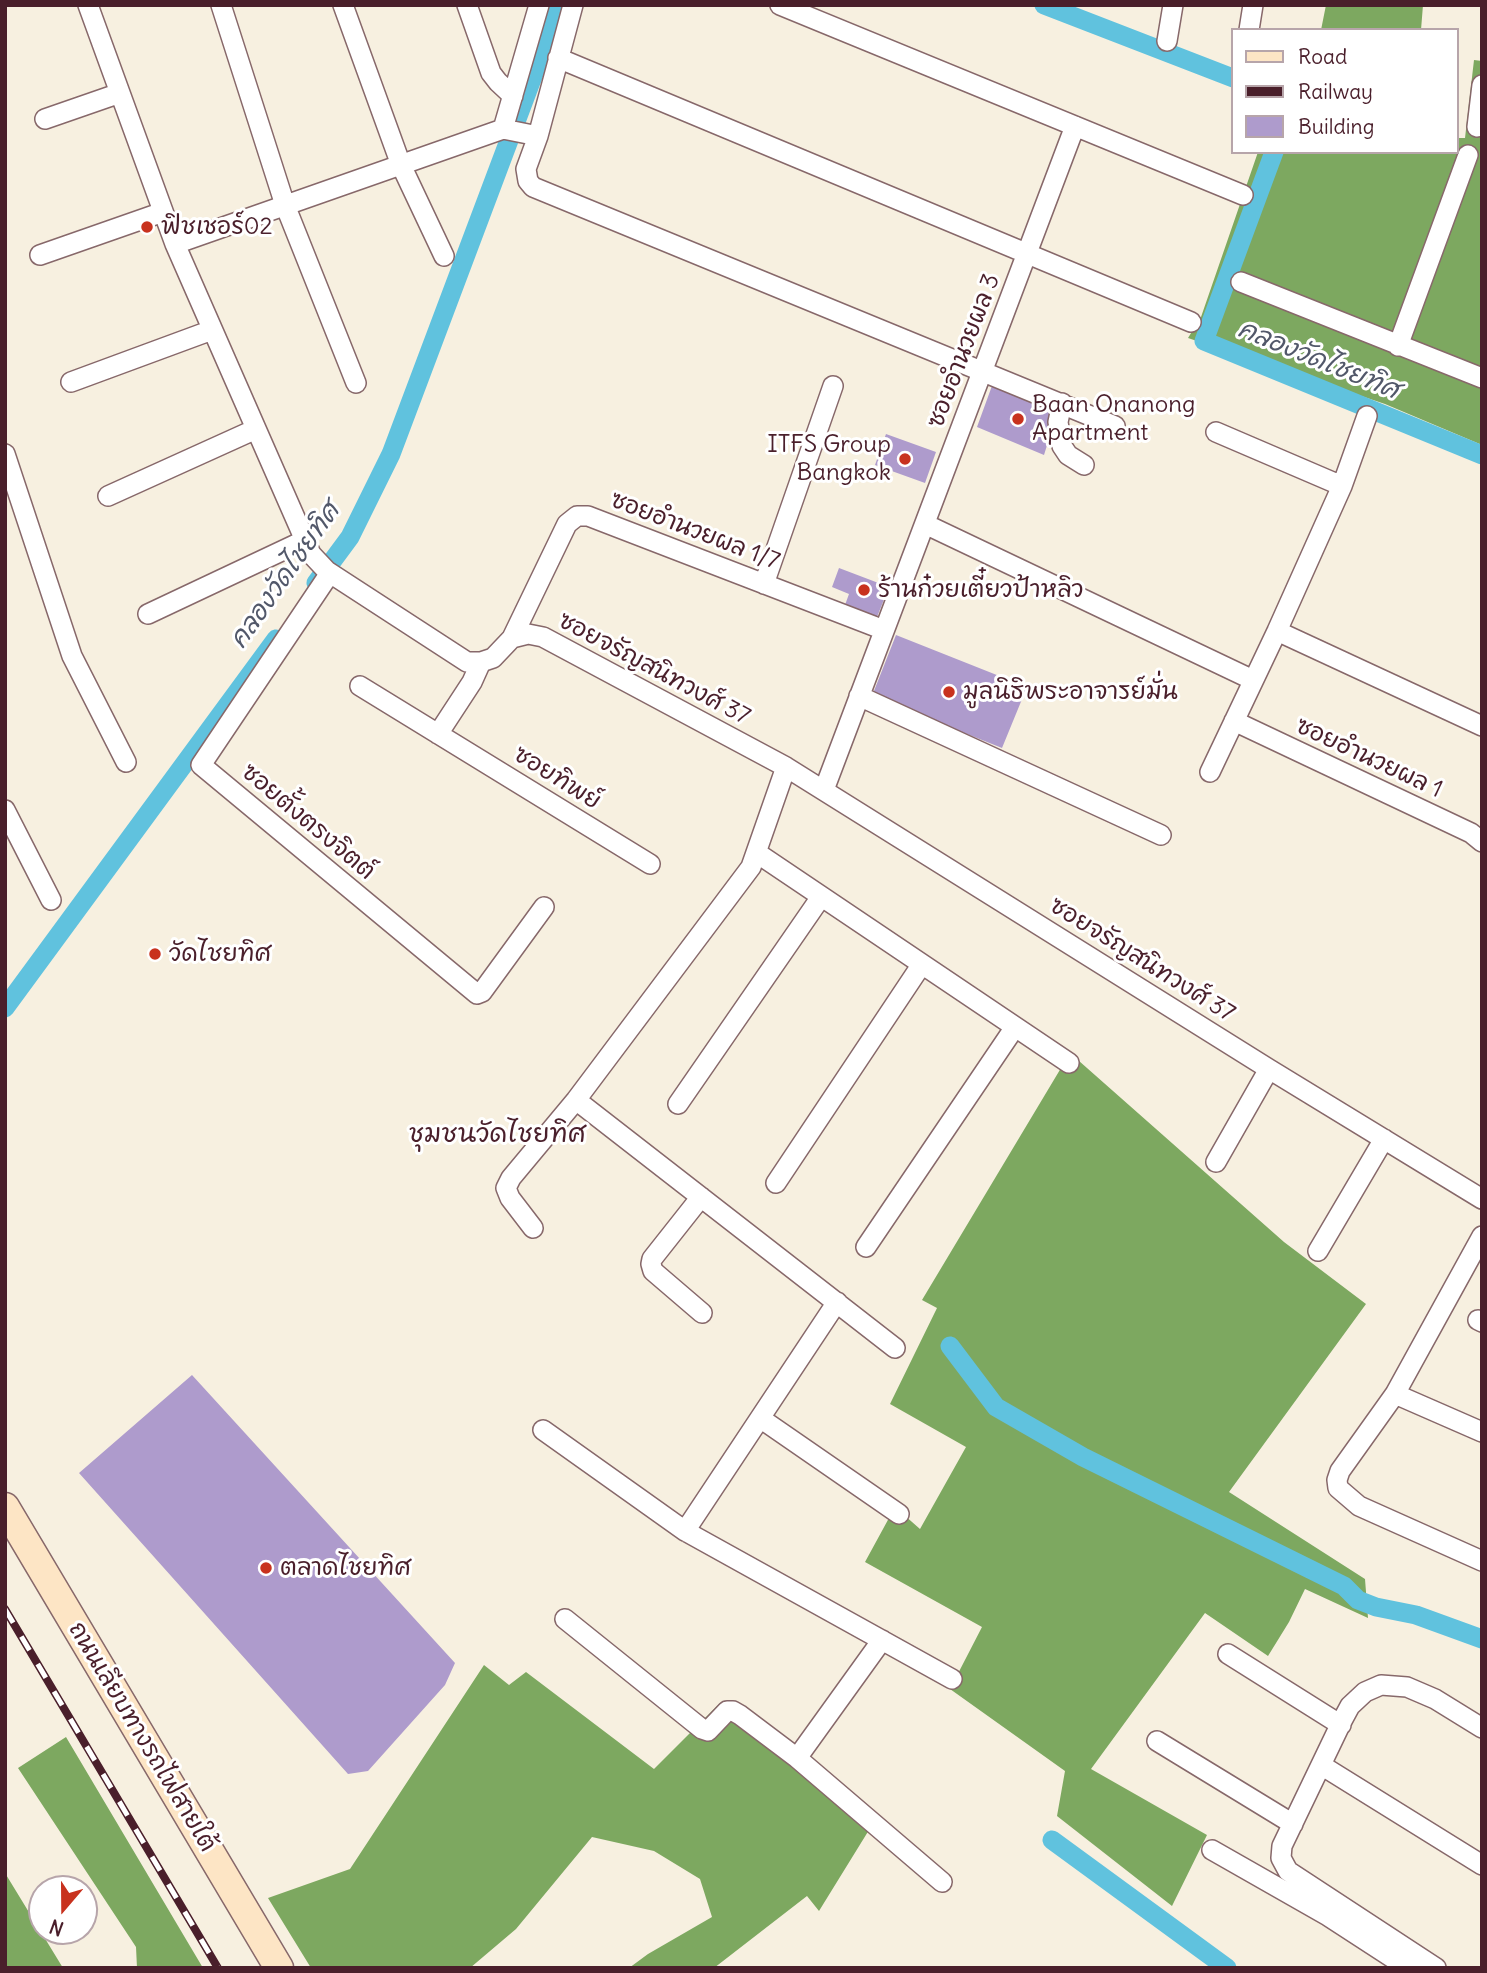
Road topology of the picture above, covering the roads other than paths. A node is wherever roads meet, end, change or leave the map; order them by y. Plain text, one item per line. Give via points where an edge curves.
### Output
1 (88, 5) edge
2 (221, 5) edge
3 (343, 5) edge
4 (467, 5) edge
5 (539, 5) edge
6 (573, 5) edge
7 (780, 5) edge
8 (1173, 5) edge
9 (1253, 5) edge
10 (1249, 28) edge
11 (1167, 41) dead end
12 (558, 58) junction
13 (1482, 85) edge
14 (120, 93) junction
15 (513, 96) junction
16 (45, 118) dead end
17 (1075, 126) junction
18 (1477, 127) dead end
19 (517, 132) junction
20 (1468, 155) dead end
21 (401, 165) junction
22 (1243, 195) dead end
23 (285, 205) junction
24 (163, 212) junction
25 (175, 244) junction
26 (1027, 254) junction
27 (40, 255) dead end
28 (444, 256) dead end
29 (1241, 282) dead end
30 (1191, 322) dead end
31 (212, 330) junction
32 (1398, 346) junction
33 (982, 371) junction
34 (1482, 378) edge
35 (71, 382) dead end
36 (356, 383) dead end
37 (833, 386) dead end
38 (1062, 403) junction
39 (1367, 416) dead end
40 (1115, 426) dead end
41 (256, 429) junction
42 (1216, 432) dead end
43 (5, 454) edge
44 (1084, 465) dead end
45 (1342, 486) junction
46 (108, 495) dead end
47 (925, 524) junction
48 (308, 547) junction
49 (328, 572) junction
50 (764, 584) junction
51 (148, 614) dead end
52 (884, 630) junction
53 (1277, 631) junction
54 (512, 638) junction
55 (481, 662) junction
56 (1253, 680) junction
57 (360, 686) dead end
58 (859, 696) junction
59 (1234, 721) junction
60 (1482, 726) edge
61 (438, 734) junction
62 (126, 762) dead end
63 (786, 766) junction
64 (1210, 772) dead end
65 (824, 790) junction
66 (5, 810) edge
67 (1161, 835) dead end
68 (1482, 842) edge
69 (757, 853) junction
70 (650, 864) dead end
71 (821, 897) junction
72 (51, 900) dead end
73 (544, 907) dead end
74 (922, 964) junction
75 (1015, 1027) junction
76 (1069, 1063) dead end
77 (1269, 1069) junction
78 (576, 1100) junction
79 (678, 1104) dead end
80 (1384, 1139) junction
81 (1216, 1163) dead end
82 (776, 1183) dead end
83 (701, 1197) junction
84 (1482, 1199) edge
85 (533, 1228) dead end
86 (1482, 1236) edge
87 (866, 1247) dead end
88 (1318, 1251) dead end
89 (837, 1302) junction
90 (702, 1313) dead end
91 (895, 1348) dead end
92 (1395, 1394) junction
93 (760, 1418) junction
94 (543, 1430) dead end
95 (1482, 1432) edge
96 (5, 1507) edge
97 (899, 1514) dead end
98 (685, 1531) junction
99 (1482, 1562) edge
100 (565, 1619) dead end
101 (882, 1640) junction
102 (1228, 1654) dead end
103 (953, 1679) dead end
104 (1341, 1725) junction
105 (1482, 1728) edge
106 (1157, 1741) dead end
107 (797, 1758) junction
108 (1321, 1765) junction
109 (1293, 1824) junction
110 (1212, 1850) dead end
111 (1482, 1865) edge
112 (942, 1882) dead end
113 (279, 1968) edge
114 (1408, 1968) edge
115 (1436, 1968) edge

1 - 14 street
2 - 23 street
3 - 21 street
4 - 15 street via 491,73
5 - 15 street
6 - 12 street
7 - 17 street
8 - 11 street
9 - 10 street
12 - 19 street
12 - 26 street
13 - 18 street
14 - 16 street
14 - 24 street
15 - 19 street
17 - 22 street
17 - 26 street, ซอยอำนวยผล 3
19 - 21 street
19 - 33 street via 533,187
20 - 32 street
21 - 23 street
21 - 28 street
23 - 25 street
23 - 36 street
24 - 25 street
24 - 27 street
25 - 31 street
26 - 30 street
26 - 33 street, ซอยอำนวยผล 3
29 - 32 street
31 - 35 street
31 - 41 street
32 - 34 street
33 - 38 street
33 - 47 street, ซอยอำนวยผล 3
37 - 50 street
38 - 40 street
38 - 44 street via 1058,422 1062,446
39 - 45 street
41 - 46 street
41 - 48 street
42 - 45 street
43 - 62 street via 72,656
45 - 53 street
47 - 52 street, ซอยอำนวยผล 3
47 - 56 street
48 - 49 street
48 - 51 street
49 - 55 street via 467,662
49 - 73 street, ซอยตั้งตรงจิตต์ via 201,765 477,994
50 - 52 street, ซอยอำนวยผล 1/7
50 - 54 street, ซอยอำนวยผล 1/7 via 588,516 577,516 567,524
52 - 58 street, ซอยอำนวยผล 3
53 - 56 street
53 - 60 street
54 - 55 street via 492,658
54 - 63 street, ซอยจรัญสนิทวงศ์ 37 via 543,636
55 - 61 street
56 - 59 street
57 - 61 street, ซอยทิพย์
58 - 65 street, ซอยอำนวยผล 3
58 - 67 street
59 - 64 street
59 - 68 street, ซอยอำนวยผล 1
61 - 70 street, ซอยทิพย์
63 - 65 street, ซอยจรัญสนิทวงศ์ 37
63 - 69 street
65 - 77 street, ซอยจรัญสนิทวงศ์ 37
66 - 72 street
69 - 71 street
69 - 78 street
71 - 74 street
71 - 79 street
74 - 75 street
74 - 82 street
75 - 76 street
75 - 87 street
77 - 80 street, ซอยจรัญสนิทวงศ์ 37
77 - 81 street
78 - 83 street
78 - 85 street via 506,1188
80 - 84 street, ซอยจรัญสนิทวงศ์ 37
80 - 88 street
83 - 89 street
83 - 90 street via 651,1265
86 - 92 street
89 - 91 street
89 - 93 street
92 - 95 street
92 - 99 street via 1340,1471 1338,1488 1359,1506
93 - 97 street
93 - 98 street
94 - 98 street
96 - 113 main road, ถนนเลียบทางรถไฟสายใต้
98 - 101 street
100 - 107 street via 702,1729 708,1731 722,1714 733,1711
101 - 103 street
101 - 107 street
102 - 104 street
104 - 105 street via 1350,1706 1381,1685 1407,1688 1435,1699
104 - 108 street
106 - 109 street
107 - 112 street
108 - 109 street
108 - 111 street
109 - 115 street via 1282,1846 1281,1858 1288,1871
110 - 114 street

